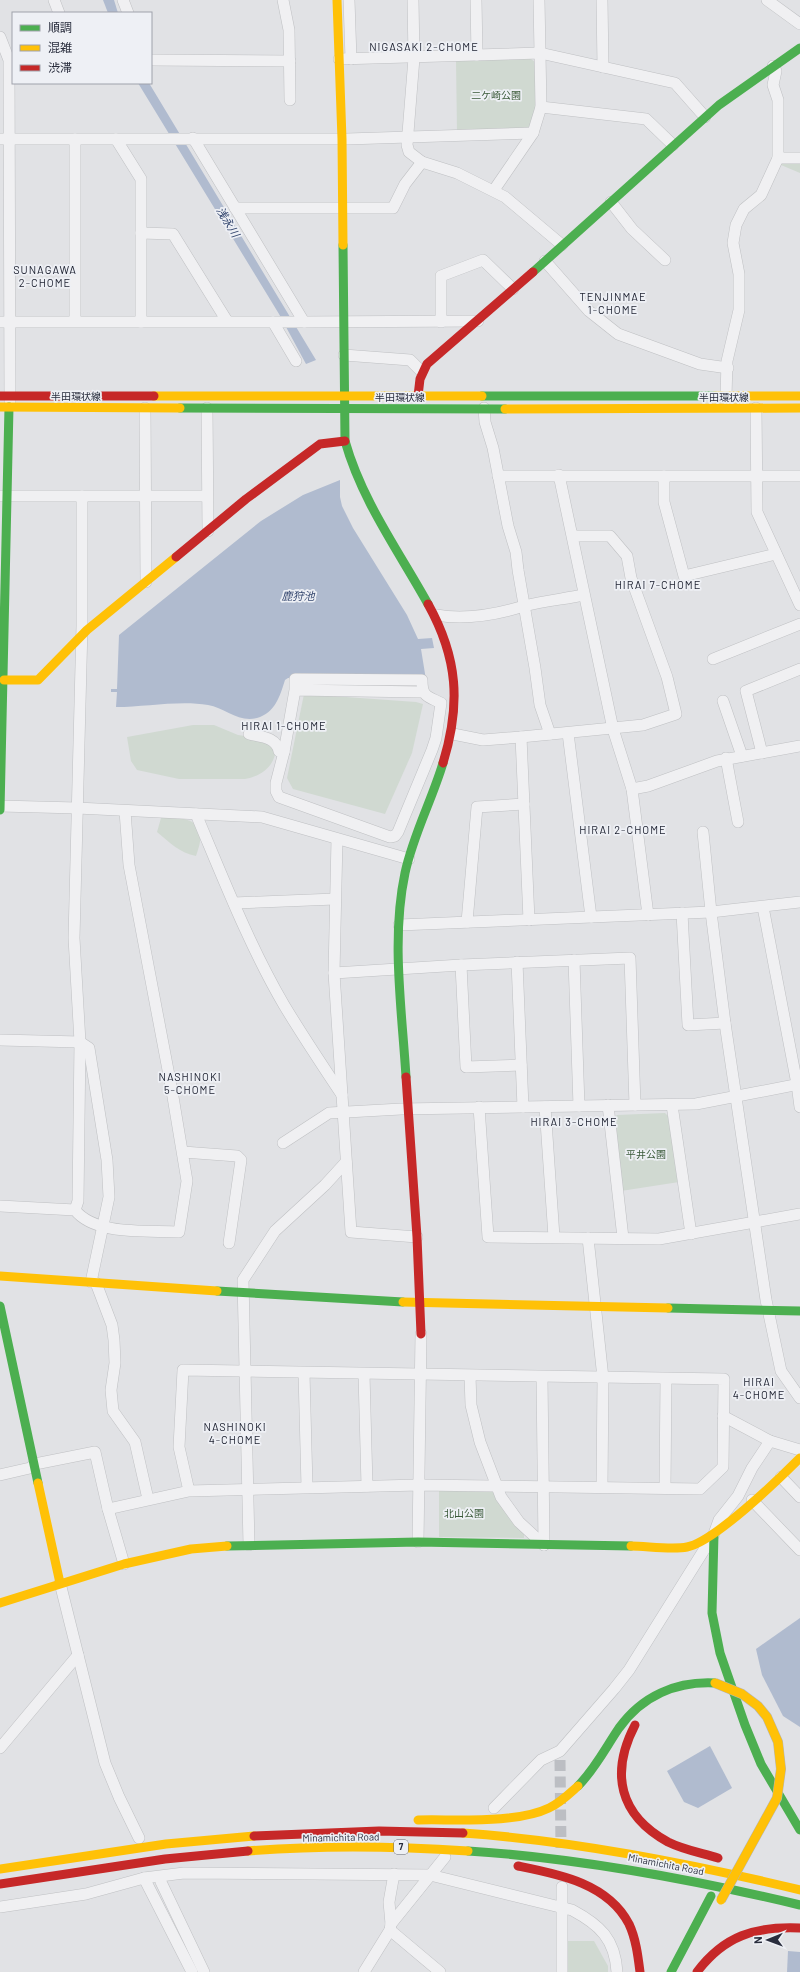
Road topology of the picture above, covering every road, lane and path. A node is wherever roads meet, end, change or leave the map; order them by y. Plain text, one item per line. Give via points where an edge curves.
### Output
1 (54, 0) edge
2 (123, 0) edge
3 (283, 0) edge
4 (337, 0) edge
5 (349, 0) edge
6 (413, 0) edge
7 (476, 0) edge
8 (539, 0) edge
9 (602, 0) edge
10 (767, 0) edge
11 (59, 12) edge
12 (128, 12) edge
13 (800, 24) edge
14 (0, 37) edge
15 (540, 53) junction
16 (798, 53) edge
17 (477, 55) junction
18 (414, 58) junction
19 (339, 59) junction
20 (351, 59) junction
21 (7, 60) edge
22 (152, 60) edge
23 (290, 61) junction
24 (773, 66) junction
25 (603, 67) junction
26 (290, 100) dead end
27 (541, 107) junction
28 (705, 118) junction
29 (533, 133) junction
30 (192, 138) junction
31 (408, 138) junction
32 (5, 139) edge
33 (75, 139) junction
34 (116, 139) junction
35 (342, 139) junction
36 (673, 145) junction
37 (778, 158) junction
38 (800, 158) edge
39 (422, 162) junction
40 (494, 190) junction
41 (611, 202) junction
42 (235, 208) junction
43 (342, 208) junction
44 (142, 233) junction
45 (562, 245) junction
46 (665, 260) dead end
47 (544, 261) junction
48 (513, 290) junction
49 (76, 321) junction
50 (227, 321) junction
51 (478, 321) junction
52 (5, 322) edge
53 (141, 322) junction
54 (274, 322) junction
55 (304, 322) junction
56 (343, 322) junction
57 (440, 322) junction
58 (344, 355) junction
59 (296, 361) dead end
60 (728, 368) junction
61 (421, 371) junction
62 (418, 396) junction
63 (726, 396) junction
64 (800, 396) edge
65 (343, 397) junction
66 (5, 401) edge
67 (145, 408) junction
68 (207, 408) junction
69 (344, 408) junction
70 (484, 408) junction
71 (756, 408) junction
72 (800, 408) edge
73 (345, 441) junction
74 (756, 475) junction
75 (498, 476) junction
76 (559, 476) junction
77 (664, 476) junction
78 (800, 476) edge
79 (4, 496) edge
80 (82, 496) junction
81 (144, 496) junction
82 (207, 496) junction
83 (208, 531) junction
84 (572, 536) junction
85 (776, 554) junction
86 (146, 582) junction
87 (584, 595) junction
88 (799, 601) edge
89 (524, 606) junction
90 (436, 614) junction
91 (800, 624) edge
92 (2, 627) edge
93 (81, 636) junction
94 (713, 659) dead end
95 (800, 670) edge
96 (4, 680) junction
97 (723, 701) dead end
98 (613, 729) junction
99 (568, 733) junction
100 (1, 734) edge
101 (249, 734) dead end
102 (453, 734) junction
103 (550, 734) junction
104 (521, 737) junction
105 (800, 746) edge
106 (284, 752) junction
107 (762, 753) junction
108 (742, 756) junction
109 (726, 758) junction
110 (632, 789) junction
111 (524, 804) junction
112 (0, 806) edge
113 (77, 808) junction
114 (0, 810) edge
115 (125, 811) junction
116 (196, 814) junction
117 (738, 822) dead end
118 (703, 832) dead end
119 (337, 839) junction
120 (409, 859) junction
121 (335, 899) junction
122 (800, 902) edge
123 (234, 903) junction
124 (763, 907) junction
125 (710, 912) junction
126 (682, 913) junction
127 (648, 915) junction
128 (590, 917) junction
129 (529, 920) junction
130 (467, 922) junction
131 (399, 925) junction
132 (574, 960) junction
133 (517, 962) junction
134 (461, 965) junction
135 (399, 969) junction
136 (334, 973) junction
137 (725, 1023) junction
138 (0, 1040) edge
139 (80, 1042) junction
140 (521, 1065) junction
141 (799, 1084) edge
142 (342, 1095) junction
143 (736, 1096) junction
144 (672, 1104) junction
145 (608, 1105) junction
146 (635, 1105) junction
147 (579, 1106) junction
148 (523, 1107) junction
149 (545, 1107) junction
150 (800, 1107) edge
151 (479, 1108) junction
152 (408, 1109) junction
153 (343, 1113) junction
154 (283, 1143) dead end
155 (182, 1152) junction
156 (346, 1162) junction
157 (0, 1206) edge
158 (75, 1210) junction
159 (800, 1214) edge
160 (755, 1222) junction
161 (103, 1228) junction
162 (691, 1234) junction
163 (417, 1237) junction
164 (554, 1237) junction
165 (588, 1238) junction
166 (623, 1238) junction
167 (230, 1243) dead end
168 (0, 1276) edge
169 (94, 1282) junction
170 (244, 1294) junction
171 (420, 1303) junction
172 (0, 1306) edge
173 (596, 1306) junction
174 (768, 1310) junction
175 (800, 1311) edge
176 (3, 1334) edge
177 (421, 1334) joint
178 (245, 1371) junction
179 (304, 1373) junction
180 (364, 1374) junction
181 (421, 1375) junction
182 (470, 1376) junction
183 (542, 1377) junction
184 (603, 1378) junction
185 (666, 1379) junction
186 (800, 1398) edge
187 (724, 1416) junction
188 (770, 1441) junction
189 (800, 1450) edge
190 (800, 1458) edge
191 (35, 1464) junction
192 (0, 1475) edge
193 (781, 1477) junction
194 (419, 1485) junction
195 (367, 1486) junction
196 (497, 1486) junction
197 (542, 1486) junction
198 (307, 1487) junction
199 (602, 1487) junction
200 (665, 1488) junction
201 (248, 1490) junction
202 (189, 1491) junction
203 (800, 1497) edge
204 (148, 1499) junction
205 (752, 1500) junction
206 (108, 1509) junction
207 (714, 1534) junction
208 (418, 1542) junction
209 (249, 1545) junction
210 (544, 1545) junction
211 (800, 1550) edge
212 (124, 1564) junction
213 (60, 1583) junction
214 (0, 1603) edge
215 (78, 1655) junction
216 (683, 1696) dead end
217 (728, 1701) dead end
218 (754, 1721) dead end
219 (0, 1748) edge
220 (769, 1750) dead end
221 (766, 1795) dead end
222 (762, 1806) dead end
223 (494, 1808) dead end
224 (408, 1821) dead end
225 (385, 1822) dead end
226 (800, 1830) edge
227 (297, 1834) junction
228 (744, 1837) dead end
229 (139, 1838) dead end
230 (309, 1848) junction
231 (445, 1857) dead end
232 (730, 1862) junction
233 (749, 1867) dead end
234 (0, 1869) edge
235 (764, 1871) dead end
236 (394, 1874) junction
237 (430, 1875) junction
238 (144, 1878) junction
239 (161, 1882) dead end
240 (800, 1882) edge
241 (0, 1884) edge
242 (562, 1887) dead end
243 (800, 1890) edge
244 (719, 1903) dead end
245 (800, 1905) edge
246 (0, 1907) edge
247 (561, 1907) junction
248 (709, 1920) dead end
249 (391, 1927) junction
250 (800, 1928) edge
251 (562, 1971) dead end
252 (192, 1972) edge
253 (204, 1972) edge
254 (364, 1972) edge
255 (440, 1972) edge
256 (617, 1972) edge
257 (640, 1972) edge
258 (671, 1972) edge
259 (681, 1972) edge
260 (697, 1972) edge

1 - 11 street
2 - 12 street
3 - 23 street via 289,30
4 - 19 main road
5 - 20 street
6 - 18 street
7 - 17 street
8 - 15 street
9 - 25 street
10 - 13 street
14 - 21 street
15 - 17 street
15 - 25 street
15 - 27 street
16 - 24 main road
17 - 18 street
18 - 20 street
18 - 31 street
19 - 20 street
19 - 35 main road
21 - 32 street
22 - 23 street
23 - 26 street
24 - 28 main road
24 - 37 street via 776,71 773,85 778,100
25 - 28 street via 675,83
27 - 29 street
27 - 36 street via 646,119
28 - 36 main road
29 - 31 street
29 - 40 street
30 - 34 street
30 - 35 street
30 - 42 street
31 - 35 street
31 - 39 street via 409,152
32 - 33 street
32 - 52 street
33 - 34 street
33 - 49 street
34 - 44 street via 141,179
35 - 43 main road
36 - 41 main road
37 - 38 street
37 - 60 street via 760,195 744,209 736,225 733,243 739,274 739,310 728,354
39 - 40 street via 457,173
39 - 43 street via 405,184 393,208
40 - 45 street via 505,196
41 - 45 main road
41 - 46 street via 651,255
42 - 43 street
42 - 55 street
43 - 56 main road
44 - 50 street via 173,234
44 - 53 street
45 - 47 main road
47 - 48 main road
47 - 60 street via 589,311 618,334 700,364
48 - 51 main road
48 - 57 street via 483,260 441,276
49 - 52 street
49 - 53 street
50 - 53 street
50 - 54 street
51 - 57 street
51 - 61 main road
52 - 66 street
54 - 55 street
54 - 59 street
55 - 56 street
56 - 57 street
56 - 58 main road
58 - 61 street via 410,360
58 - 65 main road
60 - 63 street
61 - 62 main road
62 - 63 main road, 半田環状線
62 - 65 main road, 半田環状線
63 - 64 main road, 半田環状線
65 - 66 main road, 半田環状線
65 - 69 main road
66 - 67 main road, 半田環状線
66 - 79 main road
67 - 68 main road, 半田環状線
67 - 81 street
68 - 69 main road, 半田環状線
68 - 82 street
69 - 70 main road, 半田環状線
69 - 73 main road
70 - 71 main road, 半田環状線
70 - 75 street
71 - 72 main road, 半田環状線
71 - 74 street
73 - 83 main road via 320,444
73 - 90 main road via 352,468 372,509
74 - 77 street
74 - 78 street
74 - 85 street via 757,512
75 - 76 street
75 - 89 street via 516,552
76 - 77 street
76 - 84 street
77 - 85 street via 664,502 684,576
79 - 80 street
79 - 92 main road
80 - 81 street
80 - 93 street
81 - 82 street
81 - 86 street
82 - 83 street
83 - 86 main road
84 - 87 street
84 - 98 street via 610,536 627,556 632,578 667,677 676,714 643,725
85 - 88 street
86 - 93 main road
87 - 89 street
87 - 98 street
89 - 90 street via 468,617
89 - 103 street via 540,705
90 - 102 main road via 448,647 454,675 456,698
91 - 94 street
92 - 96 main road
93 - 96 main road via 38,680
93 - 113 street
95 - 107 street via 746,691
96 - 100 main road
97 - 108 street
98 - 99 street
98 - 110 street
99 - 103 street
99 - 128 street
100 - 112 main road
101 - 106 street via 271,740 278,746 279,751
102 - 104 street via 482,740
102 - 120 main road
103 - 104 street
104 - 111 street
105 - 107 street
106 - 106 street via 295,679 337,685 379,685 422,692 441,703 443,719 432,750 398,832 392,837 279,797 276,783
107 - 108 street
108 - 109 street
109 - 110 street via 648,786
109 - 117 street
110 - 127 street
111 - 129 street
111 - 130 street via 477,807
112 - 113 street
112 - 114 main road
113 - 115 street
113 - 139 street via 74,938
115 - 116 street
115 - 155 street via 129,865
116 - 119 street via 262,817
116 - 123 street
118 - 125 street
119 - 120 street
119 - 121 street
120 - 131 main road via 402,888
121 - 123 street
121 - 136 street
122 - 124 street
123 - 142 street via 284,1005
124 - 125 street
124 - 141 street
125 - 126 street
125 - 137 street
126 - 127 street
126 - 137 street via 688,1025
127 - 128 street
128 - 129 street
129 - 130 street
130 - 131 street
131 - 135 main road
132 - 133 street
132 - 146 street via 630,958
132 - 147 street
133 - 134 street
133 - 140 street
134 - 135 street
134 - 140 street via 466,1067
135 - 136 street
135 - 152 main road
136 - 142 street
137 - 143 street
138 - 139 street
139 - 158 street via 78,1201
139 - 161 street via 89,1048 107,1160 109,1197
140 - 148 street
141 - 143 street
141 - 150 street
142 - 153 street
143 - 144 street via 696,1104
143 - 160 street
144 - 146 street
144 - 162 street
145 - 146 street
145 - 147 street
145 - 166 street
147 - 149 street
148 - 149 street
148 - 151 street
149 - 164 street
151 - 152 street
151 - 164 street via 488,1237
152 - 153 street
152 - 163 main road
153 - 154 street via 329,1113
153 - 156 street
155 - 161 street via 187,1181 179,1232
155 - 167 street via 238,1156 241,1160
156 - 163 street via 351,1232
156 - 170 street via 276,1231 246,1273 243,1280
157 - 158 street
158 - 161 street
159 - 160 street
160 - 162 street
160 - 174 street
161 - 169 street
162 - 166 street via 659,1239
163 - 171 main road
164 - 165 street
165 - 166 street
165 - 173 street
168 - 169 main road
169 - 170 main road
169 - 204 street via 112,1325 113,1411 135,1442
170 - 171 main road
170 - 178 street
171 - 173 main road
171 - 177 main road
172 - 176 main road
173 - 174 main road
173 - 184 street
174 - 175 main road
174 - 186 street via 781,1371
176 - 191 main road
177 - 181 street
178 - 179 street
178 - 201 street
178 - 202 street via 183,1370 179,1447
179 - 180 street
179 - 198 street
180 - 181 street
180 - 195 street
181 - 182 street
181 - 194 street
182 - 183 street
182 - 196 street via 471,1405 480,1442
183 - 184 street
183 - 197 street
184 - 185 street
184 - 199 street
185 - 187 street via 724,1379
185 - 200 street
187 - 188 street
187 - 200 street via 723,1467 700,1489
188 - 189 street
188 - 207 street via 738,1496 719,1520
190 - 193 main road
191 - 192 street via 30,1468
191 - 206 street via 95,1452
191 - 213 main road
193 - 203 street
193 - 205 main road
194 - 195 street
194 - 196 street
194 - 208 street
195 - 198 street
196 - 197 street
196 - 210 street via 513,1515
197 - 199 street
197 - 210 street
198 - 201 street
199 - 200 street
201 - 202 street
201 - 209 street
202 - 204 street
204 - 206 street
205 - 207 main road
205 - 211 street
206 - 212 street
207 - 210 main road via 687,1547
207 - 223 street via 629,1670 560,1755 541,1760
207 - 226 main road via 712,1613 720,1653 761,1764
208 - 209 main road
208 - 210 main road
209 - 212 main road via 191,1549
212 - 213 main road
213 - 214 main road
213 - 215 street
215 - 219 street
215 - 229 street via 105,1763
216 - 232 main road via 665,1700 643,1716 628,1736 621,1761 622,1785 632,1810 648,1830 668,1842
217 - 218 main road via 740,1706
220 - 221 main road via 771,1774
222 - 228 main road
224 - 244 main road, bridge via 506,1817 548,1808 583,1783 626,1719 638,1707 666,1689 681,1684 698,1681 715,1683 746,1695 758,1707 773,1727 780,1743 782,1761 782,1781 777,1798
225 - 227 main road
227 - 234 main road, Minamichita Road / 7 via 177,1843
227 - 243 main road, Minamichita Road / 7 via 393,1832 535,1840 641,1855
230 - 241 main road, Minamichita Road / 7 via 188,1856
230 - 245 main road, Minamichita Road / 7 via 436,1848 535,1856 625,1867 750,1892
230 - 257 main road via 332,1854 460,1858 503,1863 573,1878 600,1891 620,1910 633,1932
231 - 237 street
232 - 233 main road
232 - 258 main road
235 - 240 main road
236 - 237 street
236 - 238 street via 220,1872
236 - 249 street via 389,1902
237 - 247 street
237 - 249 street
238 - 246 street via 86,1894
238 - 252 street
239 - 253 street
242 - 247 street
247 - 251 street
247 - 256 street via 572,1910 601,1929 614,1953
248 - 259 main road
249 - 254 street
249 - 255 street
250 - 260 main road via 758,1929 732,1938 710,1955

